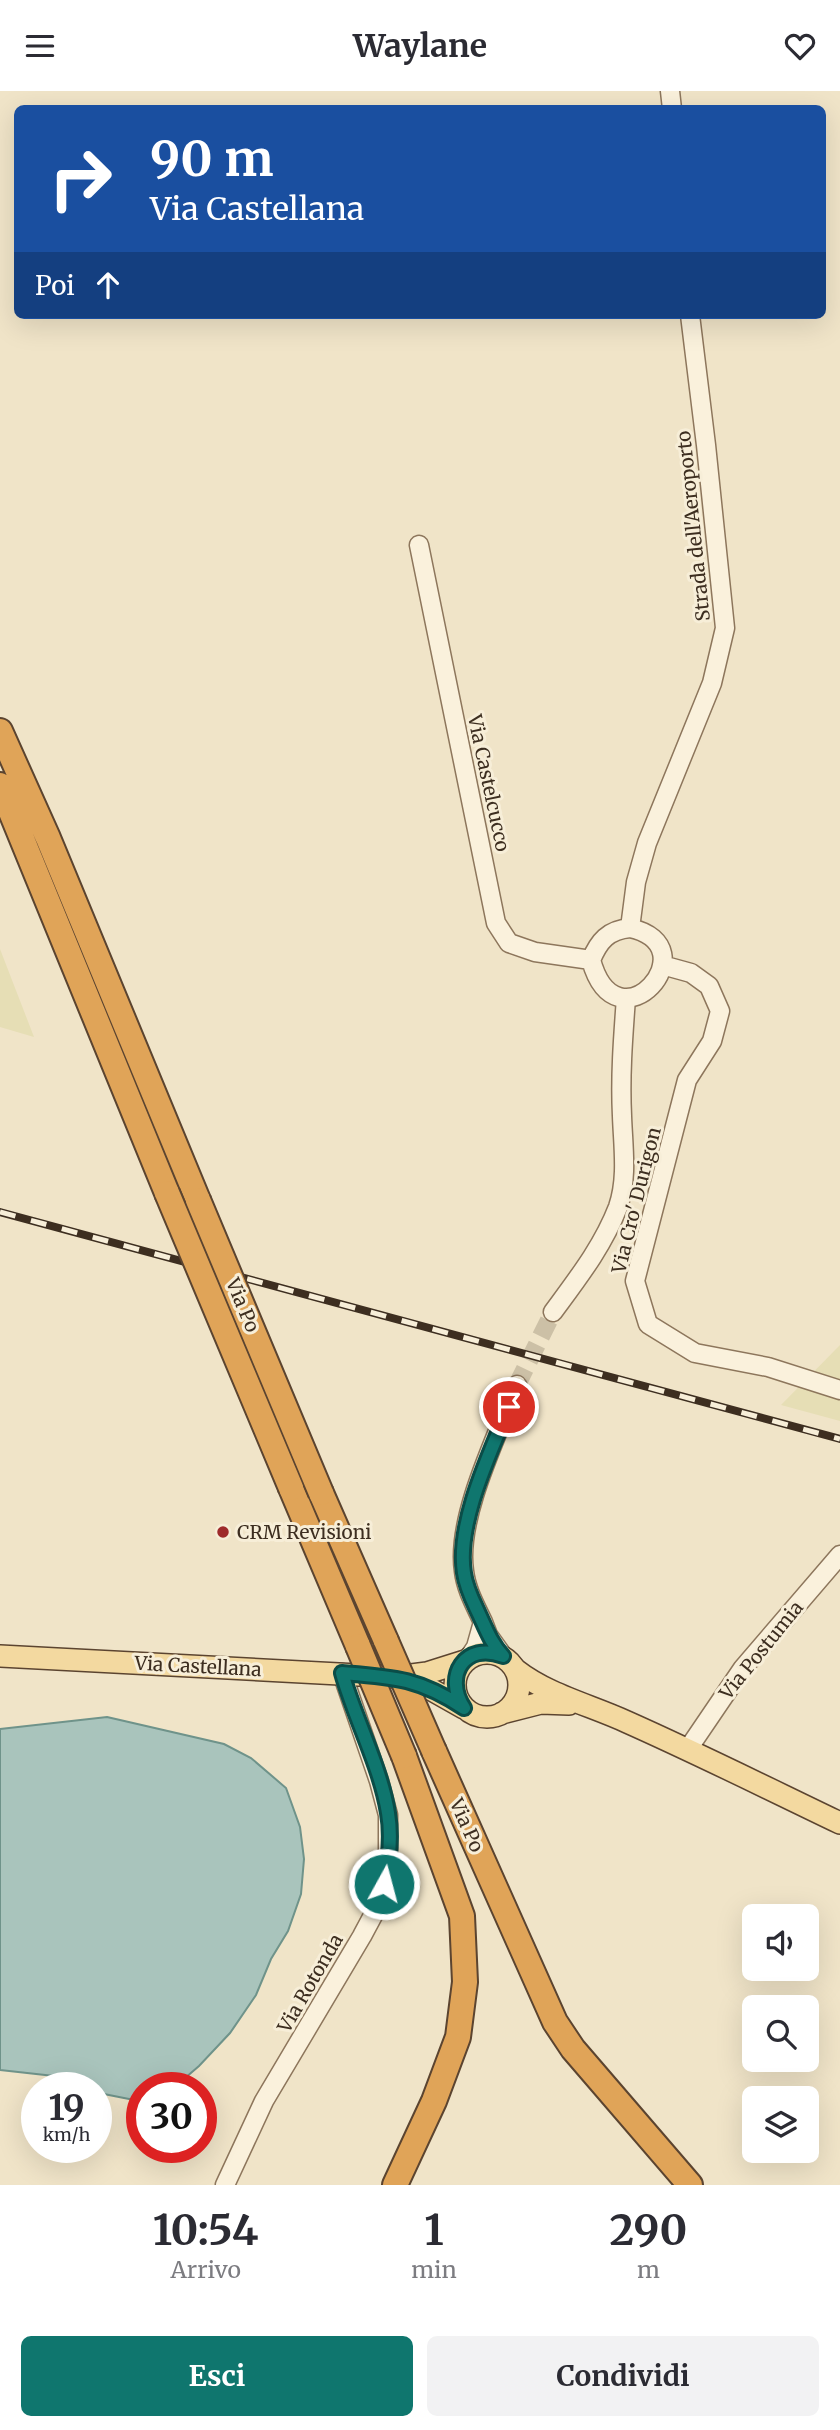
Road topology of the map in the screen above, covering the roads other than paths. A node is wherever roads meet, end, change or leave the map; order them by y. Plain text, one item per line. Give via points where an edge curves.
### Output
1 (690, 319) edge
2 (419, 545) dead end
3 (0, 731) edge
4 (0, 785) edge
5 (629, 928) junction
6 (591, 960) junction
7 (662, 965) junction
8 (625, 998) junction
9 (553, 1312) tunnel mouth
10 (517, 1385) tunnel mouth
11 (840, 1390) edge
12 (840, 1555) edge
13 (483, 1622) junction
14 (0, 1655) edge
15 (468, 1658) junction
16 (509, 1663) junction
17 (342, 1673) junction
18 (396, 1677) junction
19 (592, 1706) junction
20 (464, 1708) junction
21 (502, 1713) junction
22 (688, 1749) junction
23 (840, 1823) edge
24 (225, 2185) edge
25 (395, 2185) edge
26 (690, 2185) edge

1 - 5 street, Strada dell'Aeroporto via 725,628 712,683 647,843
2 - 6 street, Via Castelcucco via 496,923 509,943 535,952
3 - 26 highway, Via Po, bridge via 321,1493 555,2022
4 - 25 highway, Via Po, bridge via 404,1756 462,1916 465,1982 458,2037
5 - 6 street via 609,934
5 - 7 street via 650,936
6 - 8 street via 600,984
7 - 8 street via 653,987
7 - 11 street, Via Cro' Durigon via 691,973 709,986 720,1011 712,1041 687,1080 635,1281 648,1324 695,1353 768,1367
8 - 9 street via 625,1161 619,1205 593,1259
10 - 13 street via 466,1525 464,1573
12 - 22 street, Via Postumia via 743,1668
13 - 15 street
13 - 16 street
14 - 17 main road, Via Castellana
15 - 16 main road via 484,1652
15 - 18 main road via 427,1673
15 - 20 main road via 454,1679 454,1690
16 - 19 main road via 531,1682
16 - 21 main road via 519,1689
17 - 18 main road, Via Castellana
17 - 24 street, Via Rotonda via 388,1815 388,1868 378,1906 264,2101
18 - 20 main road via 425,1686
19 - 21 main road via 541,1703
19 - 22 main road
20 - 21 main road via 482,1717
22 - 23 main road

